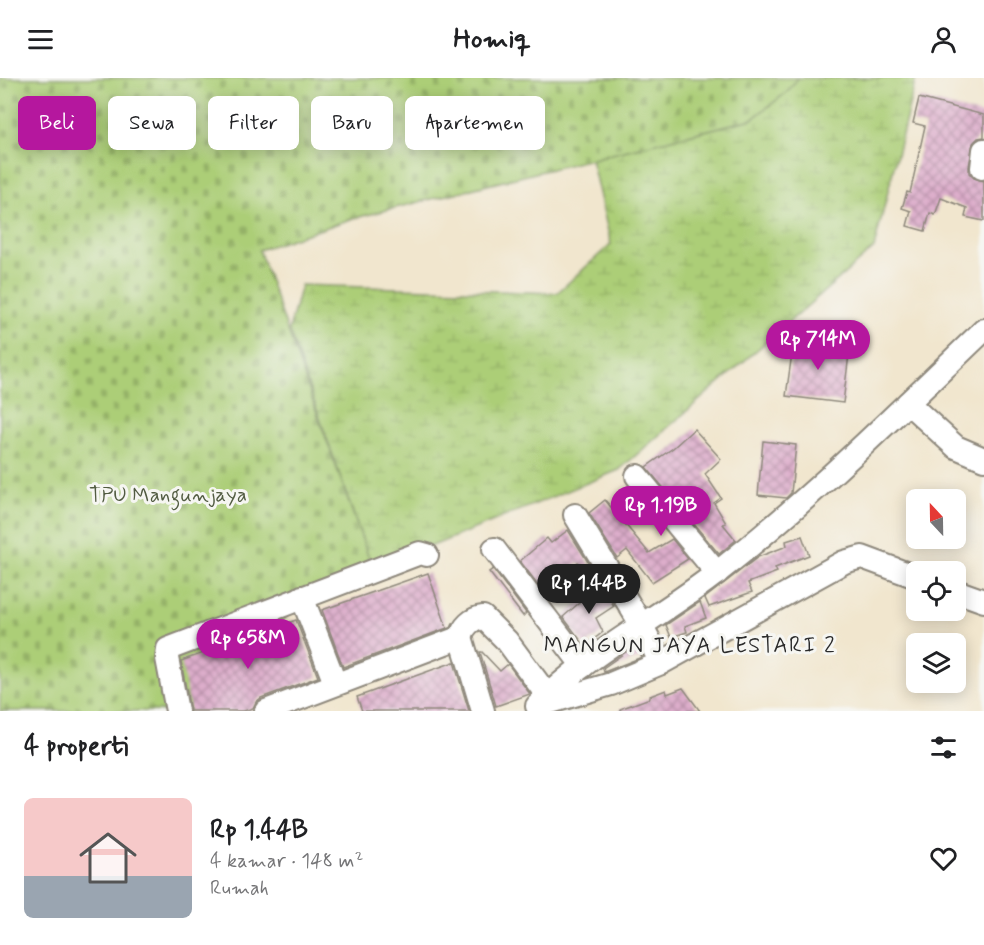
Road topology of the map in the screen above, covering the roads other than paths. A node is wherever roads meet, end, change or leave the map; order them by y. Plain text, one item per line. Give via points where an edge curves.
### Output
1 (984, 330) edge
2 (908, 403) junction
3 (984, 459) edge
4 (636, 476) dead end
5 (575, 515) dead end
6 (494, 549) dead end
7 (427, 555) dead end
8 (717, 573) junction
9 (906, 573) edge
10 (966, 595) edge
11 (302, 597) junction
12 (984, 601) edge
13 (641, 624) junction
14 (461, 637) junction
15 (661, 663) junction
16 (583, 666) junction
17 (335, 684) junction
18 (536, 704) edge
19 (177, 711) edge
20 (266, 711) edge
21 (483, 711) edge

1 - 2 street
2 - 3 street via 956,447
2 - 8 street via 805,501
4 - 8 street
5 - 13 street
6 - 16 street
7 - 11 street via 420,553
8 - 13 street
9 - 15 street via 862,557 844,562
10 - 12 street
11 - 17 street
11 - 19 street via 168,649
13 - 15 street
13 - 16 street
14 - 17 street
14 - 18 street via 463,630 483,617 507,641
14 - 21 street
15 - 18 street via 611,684
16 - 18 street
17 - 20 street

